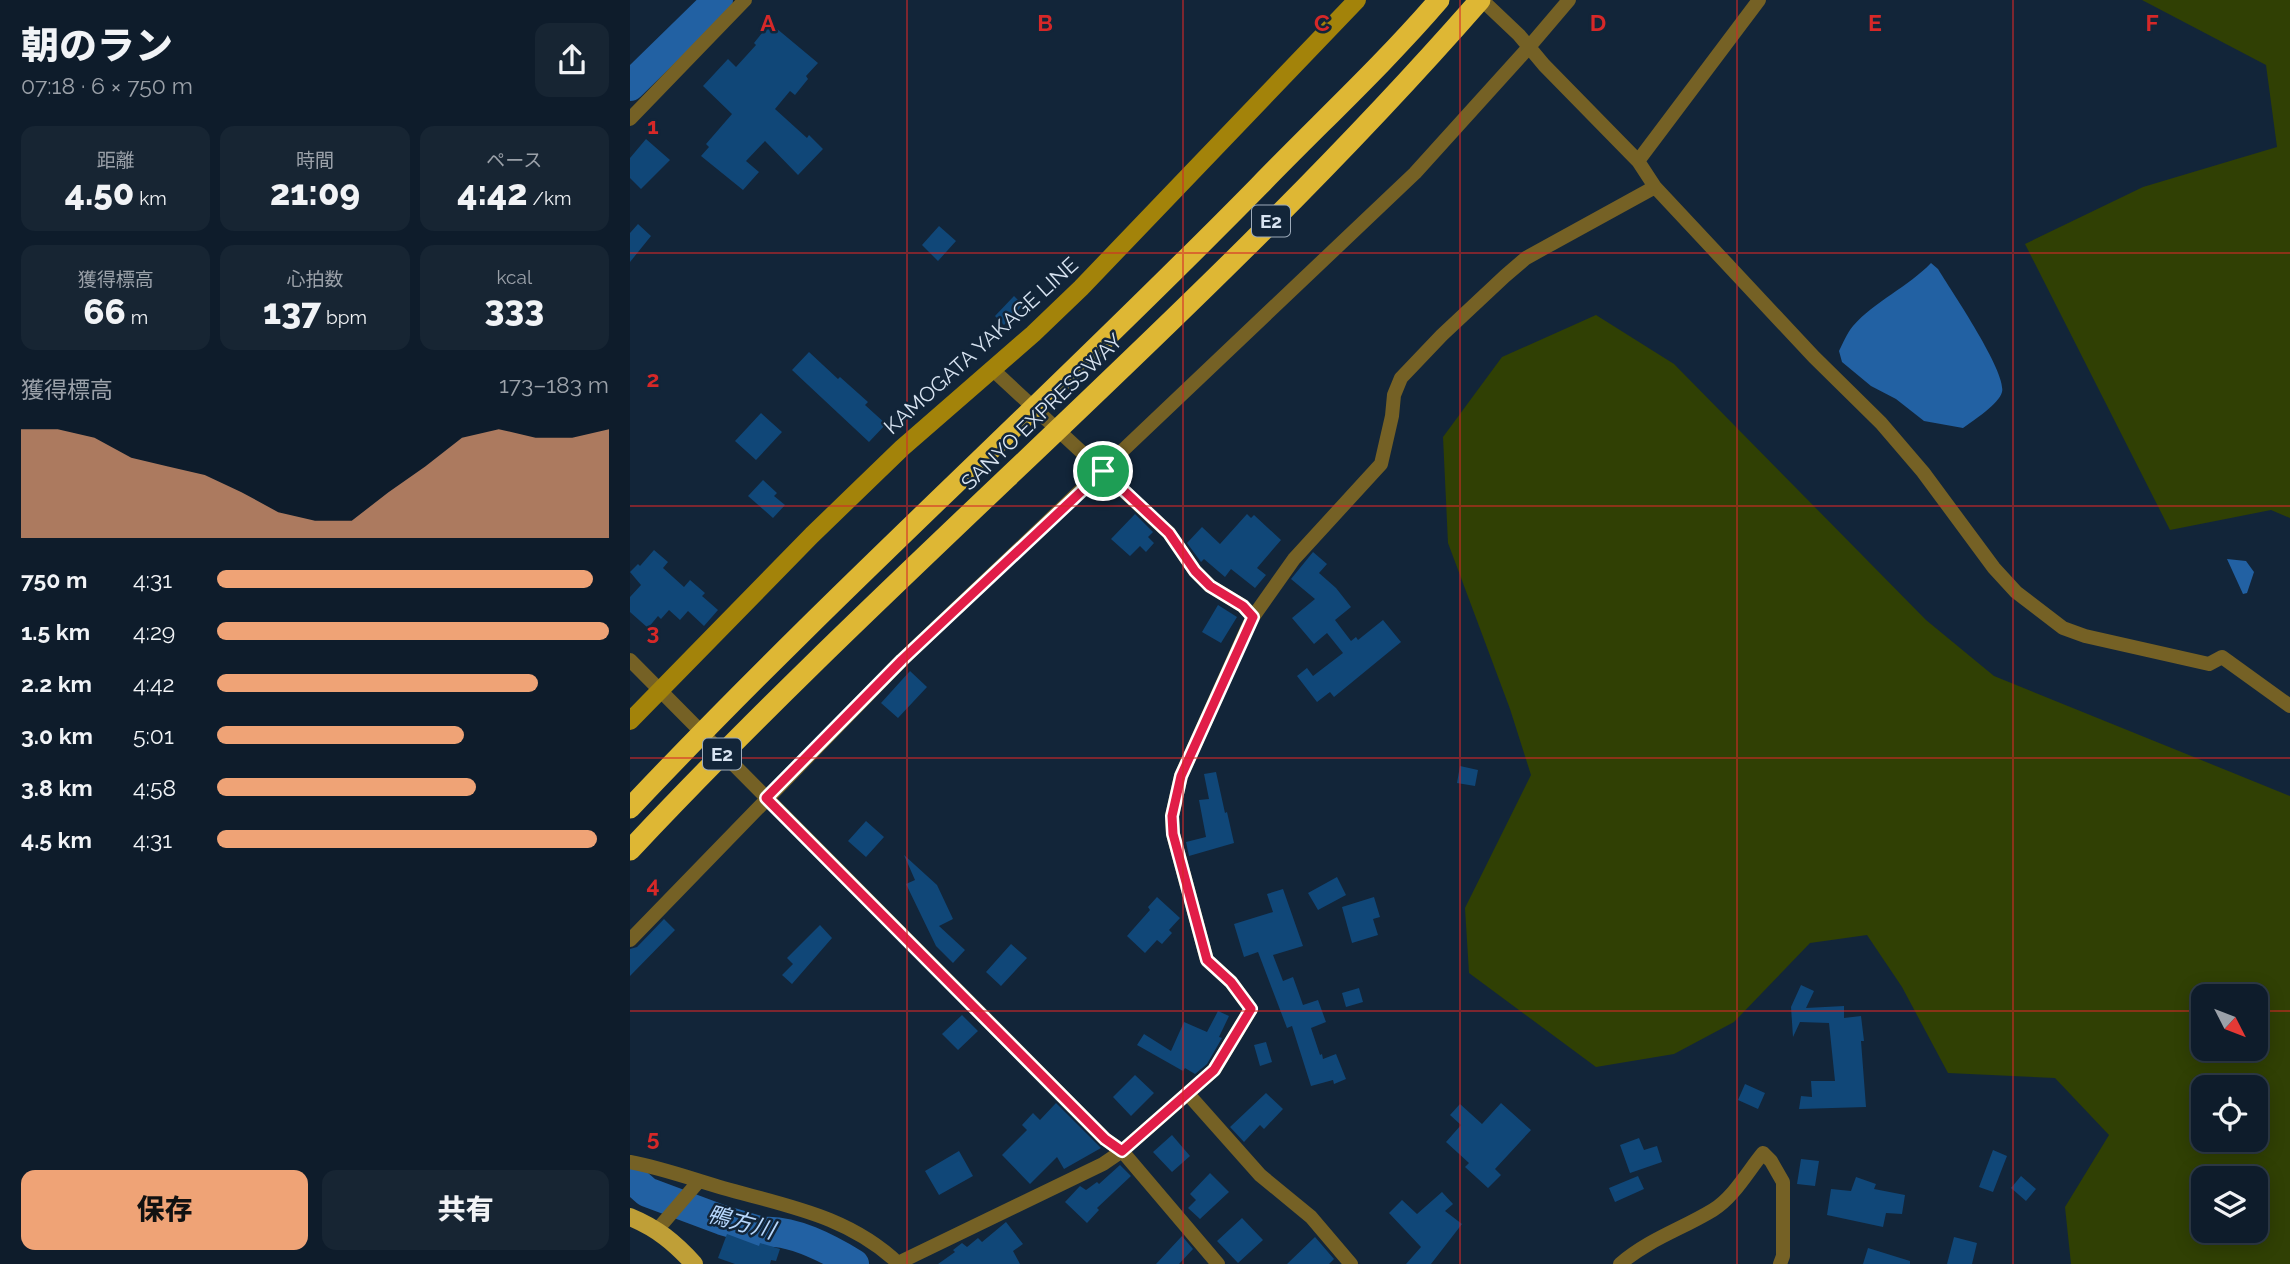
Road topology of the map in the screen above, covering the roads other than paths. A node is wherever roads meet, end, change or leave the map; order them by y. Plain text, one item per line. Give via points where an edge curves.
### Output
1 (745, 0) edge
2 (1357, 0) edge
3 (1439, 0) edge
4 (1481, 0) edge
5 (1569, 0) edge
6 (1759, 0) edge
7 (1529, 47) junction
8 (630, 119) edge
9 (1638, 161) junction
10 (1655, 187) junction
11 (992, 369) junction
12 (1103, 471) junction
13 (1253, 617) junction
14 (630, 660) edge
15 (659, 690) junction
16 (2290, 706) edge
17 (630, 721) edge
18 (766, 798) junction
19 (630, 808) edge
20 (630, 850) edge
21 (630, 940) edge
22 (1188, 1094) junction
23 (1122, 1151) junction
24 (630, 1162) edge
25 (697, 1184) junction
26 (630, 1217) edge
27 (657, 1230) junction
28 (694, 1264) edge
29 (898, 1264) edge
30 (1218, 1264) edge
31 (1351, 1264) edge
32 (1619, 1264) edge
33 (1780, 1264) edge

1 - 8 street
2 - 11 main road, KAMOGATA YAKAGE LINE via 1115,255
3 - 19 highway, SANYO EXPRESSWAY / E2 via 1146,301 740,695
4 - 7 street
4 - 20 highway, SANYO EXPRESSWAY / E2 via 1307,186 760,716
5 - 7 street
6 - 9 street
7 - 9 street
7 - 12 street via 1415,173
9 - 10 street
10 - 13 street via 1527,258 1401,378 1381,464 1294,559
10 - 16 street via 1881,424 1994,568 2037,610 2085,636 2209,664 2222,657
11 - 12 street
11 - 15 main road, KAMOGATA YAKAGE LINE via 902,448
12 - 13 street via 1169,533 1210,586
12 - 18 street via 902,660
13 - 22 street via 1181,776 1172,816 1207,960 1251,1009 1214,1070
14 - 15 street
15 - 17 main road, KAMOGATA YAKAGE LINE
15 - 18 street
18 - 21 street
18 - 23 street
22 - 23 street
22 - 31 street via 1260,1175 1311,1217
23 - 29 street
23 - 30 street
24 - 25 street via 662,1168
25 - 27 street
25 - 29 street via 818,1214 856,1231
26 - 27 main road
27 - 28 main road
32 - 33 street via 1652,1240 1714,1209 1763,1153 1783,1182

